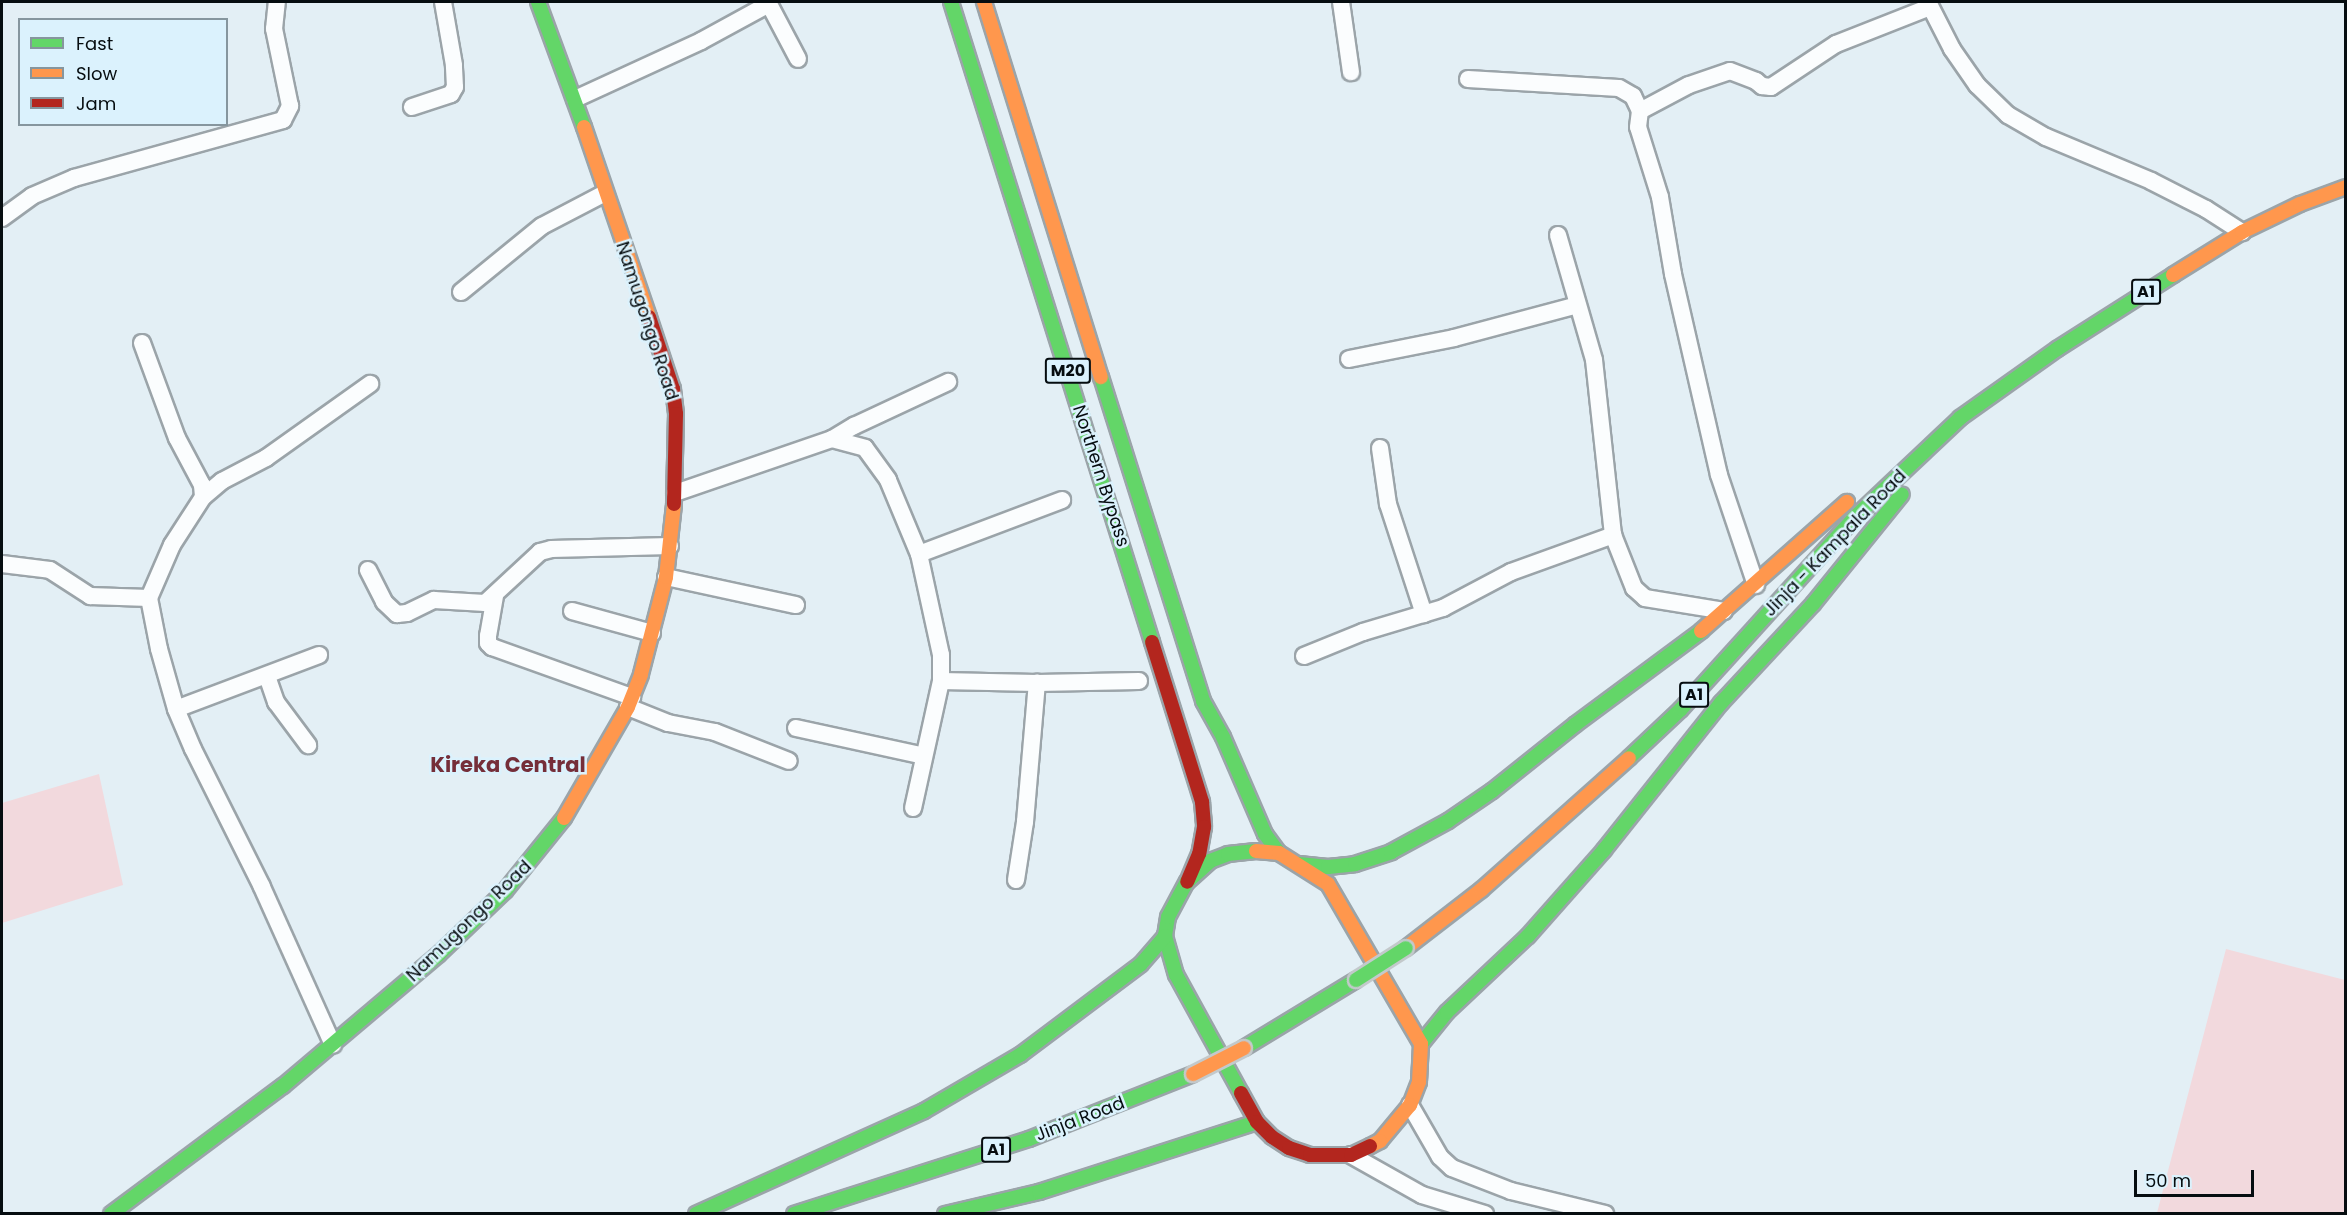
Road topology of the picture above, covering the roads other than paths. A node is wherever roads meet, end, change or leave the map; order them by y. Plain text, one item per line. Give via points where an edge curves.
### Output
1 (277, 2) edge
2 (443, 2) edge
3 (538, 2) edge
4 (951, 2) edge
5 (984, 2) edge
6 (1341, 2) edge
7 (1929, 4) edge
8 (798, 60) dead end
9 (1351, 72) dead end
10 (1468, 79) dead end
11 (575, 99) junction
12 (412, 107) dead end
13 (1640, 111) junction
14 (2346, 188) edge
15 (605, 193) junction
16 (2, 218) edge
17 (2242, 232) junction
18 (1558, 236) dead end
19 (461, 292) dead end
20 (1578, 305) junction
21 (142, 343) dead end
22 (1349, 359) dead end
23 (948, 382) dead end
24 (370, 384) dead end
25 (1960, 418) junction
26 (832, 439) junction
27 (1380, 448) dead end
28 (1887, 467) dead end
29 (675, 493) junction
30 (1855, 496) dead end
31 (203, 497) junction
32 (1062, 500) dead end
33 (1613, 535) junction
34 (670, 546) junction
35 (919, 554) junction
36 (2, 564) edge
37 (368, 570) dead end
38 (666, 577) junction
39 (1756, 585) junction
40 (495, 596) junction
41 (149, 598) junction
42 (796, 604) dead end
43 (572, 611) dead end
44 (1724, 611) junction
45 (1424, 614) junction
46 (652, 633) junction
47 (319, 655) dead end
48 (1304, 656) dead end
49 (267, 676) junction
50 (940, 681) junction
51 (1139, 681) dead end
52 (1037, 683) junction
53 (630, 702) junction
54 (176, 709) junction
55 (796, 728) dead end
56 (308, 745) dead end
57 (924, 756) junction
58 (789, 761) dead end
59 (913, 808) dead end
60 (1280, 853) junction
61 (1297, 864) junction
62 (1016, 880) dead end
63 (1187, 882) junction
64 (1165, 936) junction
65 (1420, 1044) junction
66 (333, 1045) junction
67 (1193, 1074) joint
68 (1410, 1105) junction
69 (1257, 1122) junction
70 (1351, 1155) junction
71 (111, 1214) edge
72 (696, 1214) edge
73 (794, 1214) edge
74 (945, 1214) edge
75 (1485, 1214) edge
76 (1605, 1214) edge

1 - 16 street via 274,29 290,106 283,120 74,178 48,188
2 - 12 street via 455,87 451,94
3 - 11 main road, Namugongo Road
4 - 63 main road, Northern Bypass / M20 via 1202,802 1204,827 1199,854
5 - 60 main road, Northern Bypass / M20 via 1203,701 1262,826
6 - 9 street
7 - 13 street via 1836,44 1771,87 1730,70 1689,85
7 - 17 street via 1952,49 1977,85 2008,115 2046,137 2151,181
8 - 11 street via 769,4 701,41
10 - 13 street via 1619,87 1633,96
11 - 15 main road, Namugongo Road
13 - 39 street via 1638,127 1660,197 1673,274 1719,475
14 - 17 main road, Jinja - Kampala Road / A1 via 2300,204
15 - 19 street via 542,226
15 - 29 main road, Namugongo Road via 673,389
17 - 25 main road, Jinja - Kampala Road / A1 via 2057,349
18 - 20 street
20 - 22 street via 1454,338
20 - 33 street via 1594,360
21 - 31 street via 177,438 202,485
23 - 26 street
24 - 31 street via 266,458
25 - 28 main road
25 - 65 main road via 1813,604 1721,703 1604,850 1528,936 1447,1012
25 - 67 main road, Jinja - Kampala Road / A1, bridge via 1854,518 1681,709 1481,890 1406,948 1356,980
26 - 29 street
26 - 35 street via 865,448 888,480
27 - 45 street via 1388,504
29 - 34 main road, Namugongo Road
30 - 39 main road
31 - 41 street via 172,545
32 - 35 street
33 - 44 street via 1634,588 1645,598
33 - 45 street via 1511,572
34 - 38 main road, Namugongo Road
34 - 40 street via 540,552
35 - 50 street via 941,655
36 - 41 street via 50,570 90,596
37 - 40 street via 384,602 397,614 434,600 473,604 485,603
38 - 42 street
38 - 46 main road, Namugongo Road
39 - 44 main road
40 - 53 street via 488,636 492,647
41 - 54 street
43 - 46 street
44 - 61 main road via 1678,651 1448,821 1391,852 1355,864
45 - 48 street via 1363,632
46 - 53 main road, Namugongo Road
47 - 49 street
49 - 54 street
49 - 56 street via 276,702
50 - 52 street
50 - 57 street
51 - 52 street
52 - 62 street
53 - 58 street via 668,723 715,732
53 - 66 main road, Namugongo Road via 574,805 530,864 438,955
54 - 66 street
55 - 57 street
57 - 59 street
60 - 61 main road
60 - 63 main road via 1228,854 1210,861
61 - 65 main road via 1328,884
63 - 64 main road via 1168,917
64 - 69 main road via 1176,975
64 - 72 main road via 1140,964 1020,1055 924,1111
65 - 68 main road via 1419,1082
66 - 71 main road, Namugongo Road
67 - 73 main road, Jinja Road / A1 via 1029,1139
68 - 70 main road via 1380,1141
68 - 76 street via 1440,1157 1452,1168 1512,1191
69 - 70 main road via 1289,1148 1310,1155
69 - 74 main road via 1039,1192
70 - 75 street via 1422,1196

